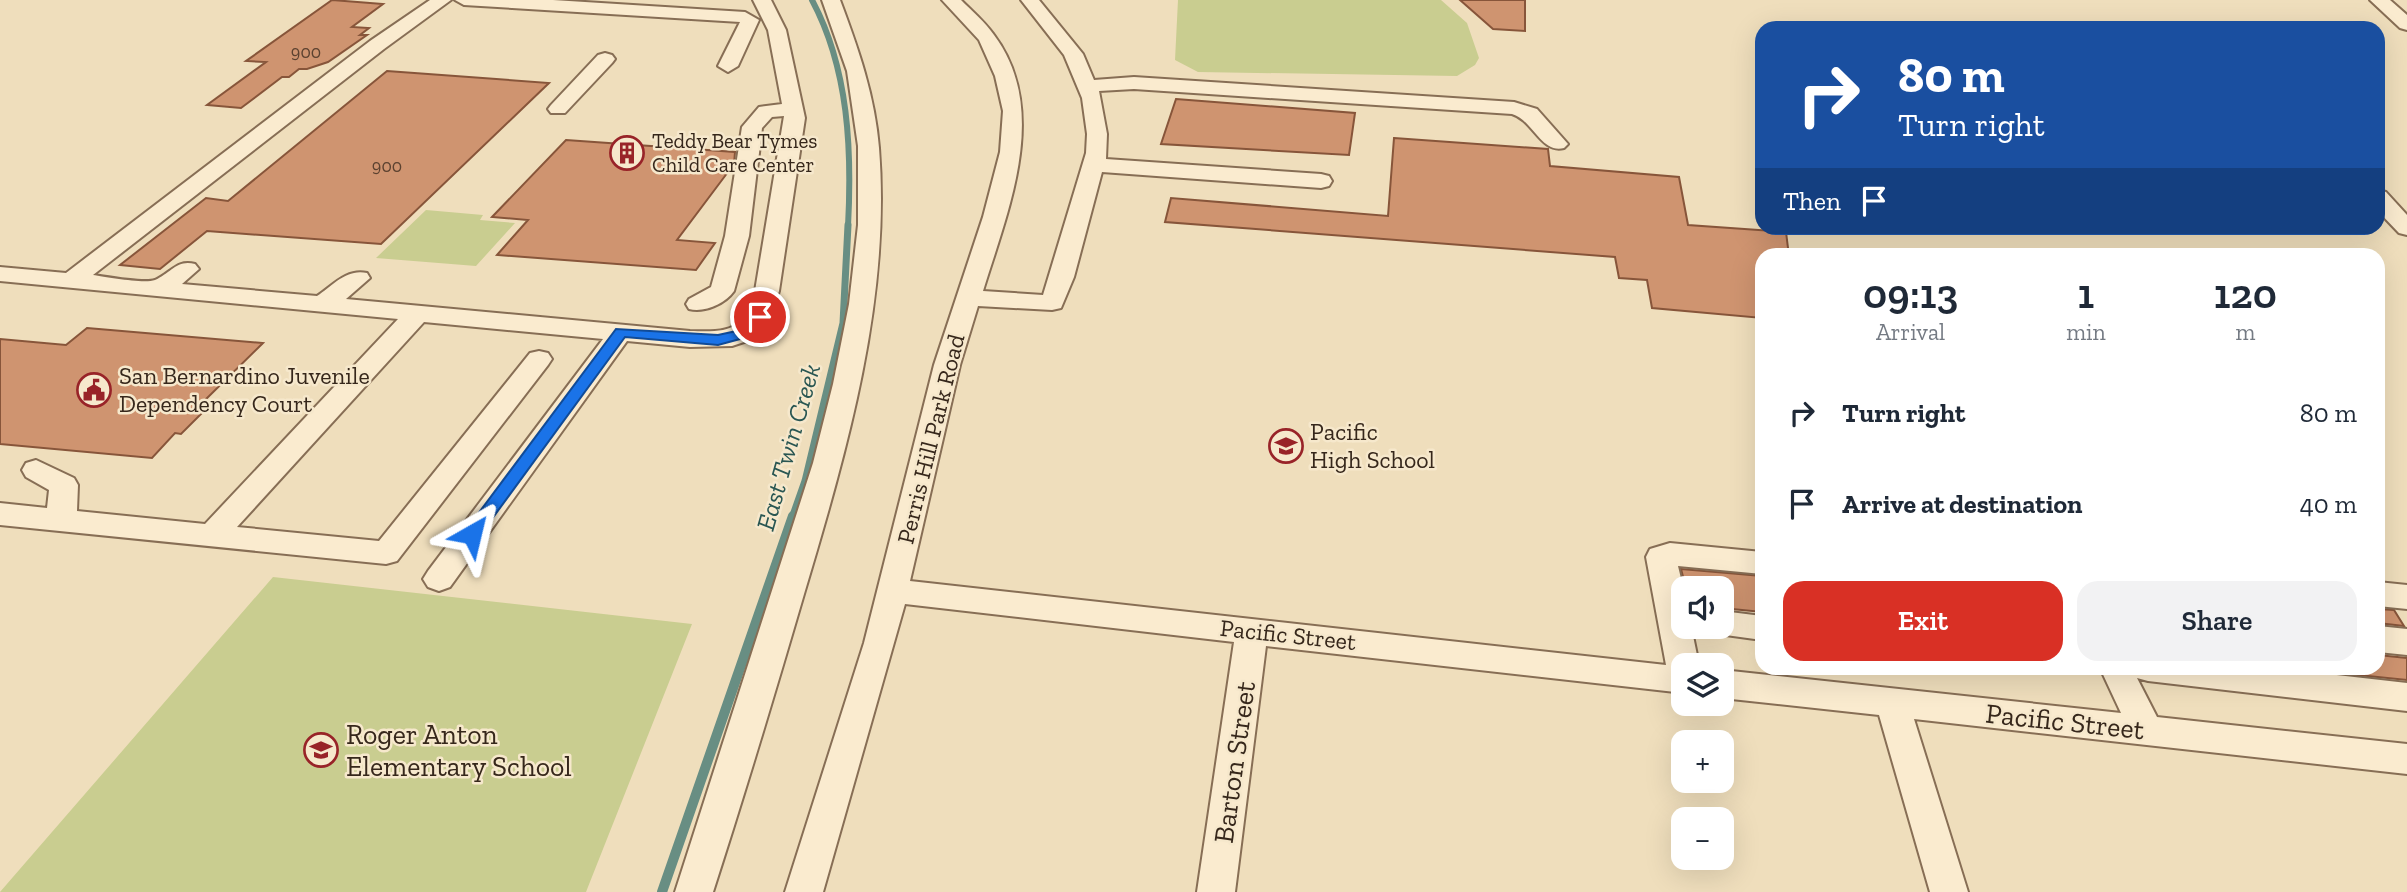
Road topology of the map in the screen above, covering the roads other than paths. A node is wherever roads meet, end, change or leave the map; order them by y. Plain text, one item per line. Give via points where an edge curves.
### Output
1 (442, 0) edge
2 (464, 0) edge
3 (762, 0) edge
4 (831, 0) edge
5 (951, 0) edge
6 (1030, 0) edge
7 (2379, 0) edge
8 (2407, 24) edge
9 (605, 59) dead end
10 (728, 66) dead end
11 (1087, 86) junction
12 (558, 109) dead end
13 (794, 110) junction
14 (1557, 144) dead end
15 (1093, 165) junction
16 (1321, 181) dead end
17 (2385, 204) edge
18 (778, 224) junction
19 (2407, 228) edge
20 (737, 236) junction
21 (187, 269) dead end
22 (0, 274) edge
23 (358, 278) dead end
24 (71, 281) junction
25 (158, 289) junction
26 (968, 298) junction
27 (323, 304) junction
28 (698, 304) dead end
29 (418, 313) junction
30 (621, 332) junction
31 (539, 359) dead end
32 (36, 470) dead end
33 (0, 514) edge
34 (61, 521) junction
35 (211, 536) junction
36 (1755, 562) edge
37 (439, 579) dead end
38 (893, 591) junction
39 (2385, 595) edge
40 (1671, 596) edge
41 (2407, 597) edge
42 (1734, 625) edge
43 (1755, 627) edge
44 (1252, 631) junction
45 (2385, 640) edge
46 (2407, 642) edge
47 (2119, 675) edge
48 (2211, 675) edge
49 (1671, 679) edge
50 (1734, 685) edge
51 (2407, 697) edge
52 (1892, 703) junction
53 (2146, 730) junction
54 (2407, 760) edge
55 (694, 892) edge
56 (804, 892) edge
57 (1216, 892) edge
58 (1949, 892) edge

1 - 24 street
2 - 10 street via 745,17 750,20
3 - 13 street via 776,30
4 - 55 street via 854,63 868,122 867,273 832,454
5 - 26 street, Perris Hill Park Road via 987,38 1005,76 1013,111 1011,152
6 - 11 street via 1073,54
7 - 8 street
9 - 12 street
11 - 14 street via 1134,83 1514,108 1530,113
11 - 15 street via 1097,134
13 - 18 street
13 - 20 street via 765,111 752,127
15 - 16 street
15 - 26 street via 1052,303
17 - 19 street
18 - 20 street
18 - 30 street via 760,317 746,333 718,340
20 - 28 street via 722,291
21 - 25 street
22 - 24 street
23 - 27 street
24 - 25 street
25 - 27 street
26 - 38 street, Perris Hill Park Road via 943,378
27 - 29 street
29 - 30 street
29 - 35 street
30 - 37 street
31 - 35 street via 386,553
32 - 34 street via 64,485
33 - 34 street
34 - 35 street
36 - 40 street via 1663,554
38 - 44 street, Pacific Street
38 - 56 street, Perris Hill Park Road
39 - 41 street
42 - 43 street
44 - 49 street, Pacific Street
44 - 57 street, Barton Street
45 - 46 street
47 - 53 street
48 - 51 street
50 - 52 street, Pacific Street
52 - 53 street, Pacific Street
52 - 58 street
53 - 54 street, Pacific Street

